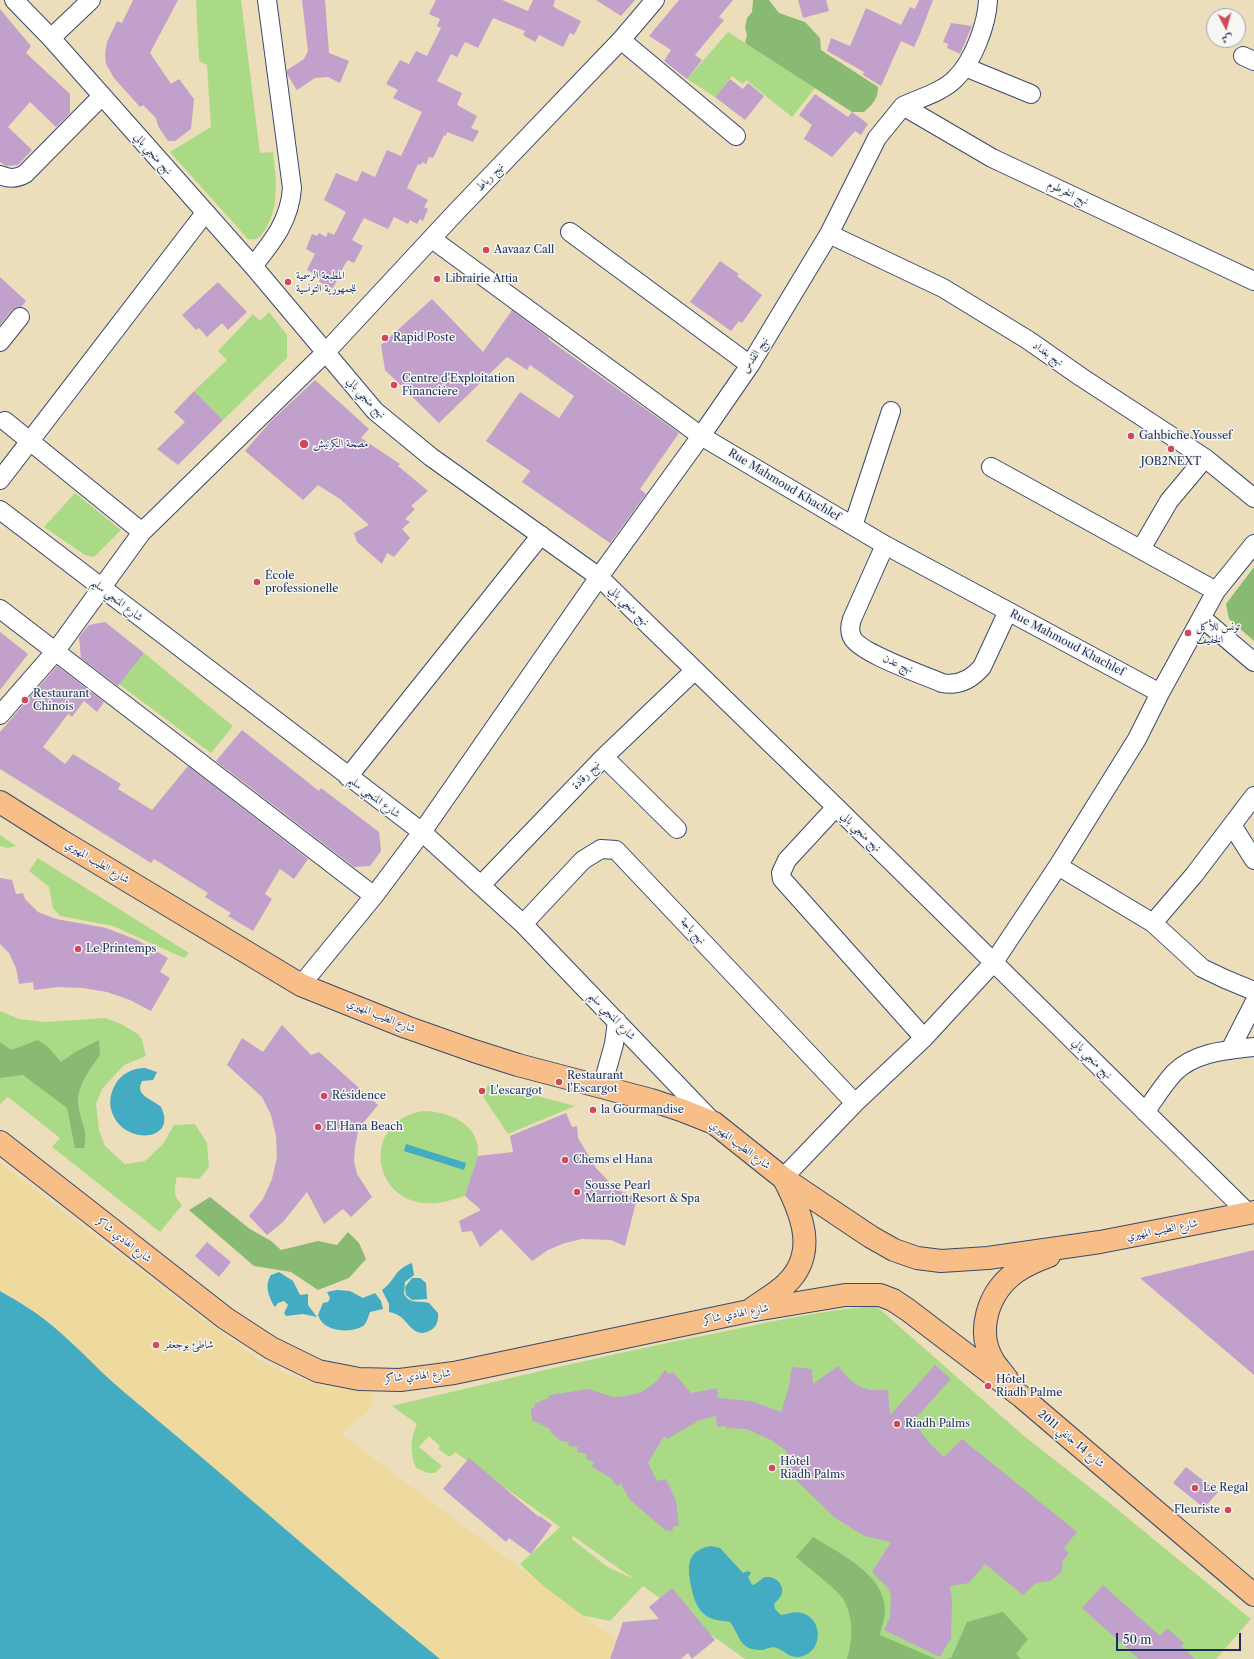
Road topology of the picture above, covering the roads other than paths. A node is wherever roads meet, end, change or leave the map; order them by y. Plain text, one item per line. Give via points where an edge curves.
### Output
1 (14, 0) edge
2 (91, 0) edge
3 (267, 0) edge
4 (655, 0) edge
5 (988, 0) edge
6 (51, 38) junction
7 (621, 40) junction
8 (965, 67) junction
9 (1031, 94) dead end
10 (102, 96) junction
11 (903, 106) junction
12 (736, 136) dead end
13 (0, 175) edge
14 (205, 213) junction
15 (570, 232) dead end
16 (828, 234) junction
17 (432, 239) junction
18 (253, 266) junction
19 (1254, 281) edge
20 (20, 316) dead end
21 (0, 342) edge
22 (325, 353) junction
23 (750, 365) junction
24 (891, 411) dead end
25 (5, 421) dead end
26 (701, 436) junction
27 (29, 441) junction
28 (1206, 458) junction
29 (991, 467) dead end
30 (0, 480) edge
31 (1254, 498) edge
32 (0, 510) edge
33 (853, 526) junction
34 (142, 532) junction
35 (541, 535) junction
36 (1254, 544) edge
37 (885, 545) junction
38 (1140, 549) junction
39 (599, 577) junction
40 (102, 588) junction
41 (1216, 591) junction
42 (0, 609) edge
43 (1008, 611) junction
44 (1202, 618) junction
45 (55, 652) junction
46 (1254, 662) edge
47 (695, 670) junction
48 (1160, 693) junction
49 (0, 715) edge
50 (604, 757) junction
51 (348, 777) junction
52 (1254, 796) edge
53 (0, 802) edge
54 (836, 807) junction
55 (1232, 825) junction
56 (677, 829) dead end
57 (422, 832) junction
58 (1254, 860) edge
59 (1058, 866) junction
60 (481, 885) junction
61 (374, 896) junction
62 (523, 924) junction
63 (1153, 924) junction
64 (994, 962) junction
65 (302, 985) junction
66 (1254, 992) edge
67 (1254, 1003) edge
68 (617, 1021) junction
69 (924, 1038) junction
70 (1254, 1047) edge
71 (1230, 1050) junction
72 (602, 1087) junction
73 (855, 1103) junction
74 (1145, 1112) junction
75 (714, 1123) junction
76 (0, 1142) edge
77 (783, 1178) junction
78 (1251, 1213) edge
79 (1070, 1247) junction
80 (880, 1295) joint
81 (749, 1311) junction
82 (1022, 1397) junction
83 (1254, 1595) edge

1 - 6 street, نهج منجي بالي
2 - 6 street
3 - 18 street via 292,194 282,226
4 - 7 street, نهج رباط
5 - 8 street via 981,35
6 - 10 street, نهج منجي بالي
7 - 12 street
7 - 17 street, نهج رباط
8 - 9 street
8 - 11 street via 955,80 937,92
10 - 13 street via 25,174 9,179
10 - 14 street, نهج منجي بالي
11 - 16 street, نهج القدس via 877,138
11 - 19 street, نهج الخرطوم via 992,158
14 - 18 street, نهج منجي بالي
14 - 27 street
15 - 23 street
16 - 23 street, نهج القدس
16 - 28 street, نهج بغداد via 943,288 1028,340
17 - 22 street, نهج رباط
17 - 26 street, Rue Mahmoud Khachlef
18 - 22 street, نهج منجي بالي
20 - 21 street
22 - 34 street, نهج رباط
22 - 35 street, نهج منجي بالي via 375,410 431,457
23 - 26 street, نهج القدس
24 - 33 street
25 - 27 street
26 - 33 street, Rue Mahmoud Khachlef
26 - 39 street, نهج القدس
27 - 30 street
27 - 34 street
28 - 31 street, نهج بغداد
28 - 38 street via 1169,501
29 - 38 street
32 - 40 street, شارع المنجي سليم
33 - 37 street, Rue Mahmoud Khachlef
34 - 40 street, نهج رباط
35 - 39 street, نهج منجي بالي
35 - 51 street
36 - 41 street
37 - 43 street, Rue Mahmoud Khachlef
37 - 43 street, نهج عدن via 850,629 852,638 865,650 942,682 961,683 982,667
38 - 41 street
39 - 47 street, نهج منجي بالي
39 - 57 street, نهج القدس
40 - 45 street, نهج رباط
40 - 51 street, شارع المنجي سليم
41 - 44 street
42 - 45 street
43 - 48 street, Rue Mahmoud Khachlef
44 - 46 street
44 - 48 street
45 - 49 street, نهج رباط
45 - 61 street
47 - 50 street, نهج رقادة
47 - 54 street, نهج منجي بالي
48 - 59 street via 1137,739
50 - 56 street
50 - 60 street, نهج رقادة
51 - 57 street, شارع المنجي سليم
52 - 55 street
53 - 65 main road, شارع الطيب المهيري
54 - 64 street, نهج منجي بالي
54 - 69 street via 787,860 781,873 782,879
55 - 58 street
55 - 63 street
57 - 60 street, شارع المنجي سليم
57 - 61 street, نهج القدس
59 - 63 street
59 - 64 street
60 - 62 street, شارع المنجي سليم
61 - 65 street, نهج القدس
62 - 68 street, شارع المنجي سليم
62 - 73 street, نهج باجة via 583,860 601,849 616,850
63 - 66 street via 1202,968
64 - 69 street
64 - 74 street, نهج منجي بالي
65 - 72 main road, شارع الطيب المهيري via 474,1051
67 - 71 street
68 - 72 street via 614,1044
68 - 75 street, شارع المنجي سليم
69 - 73 street
70 - 71 street
71 - 74 street via 1190,1061 1174,1073
72 - 75 main road, شارع الطيب المهيري via 681,1110
73 - 77 street
74 - 78 street, نهج منجي بالي
75 - 77 main road, شارع الطيب المهيري
76 - 81 main road, شارع الهادي شاكر via 225,1318 271,1348 318,1370 359,1379 400,1380 454,1373
77 - 79 main road, شارع الطيب المهيري via 871,1237 894,1250 917,1258 964,1260
77 - 81 main road via 802,1217 805,1231 802,1258 797,1271 786,1284
78 - 79 main road, شارع الطيب المهيري
79 - 82 main road via 1016,1272 1001,1286 986,1314 987,1346 994,1361
80 - 81 main road, شارع الهادي شاكر via 845,1295
80 - 82 main road, شارع 14 جانفي 2011 via 908,1310
82 - 83 main road, شارع 14 جانفي 2011

